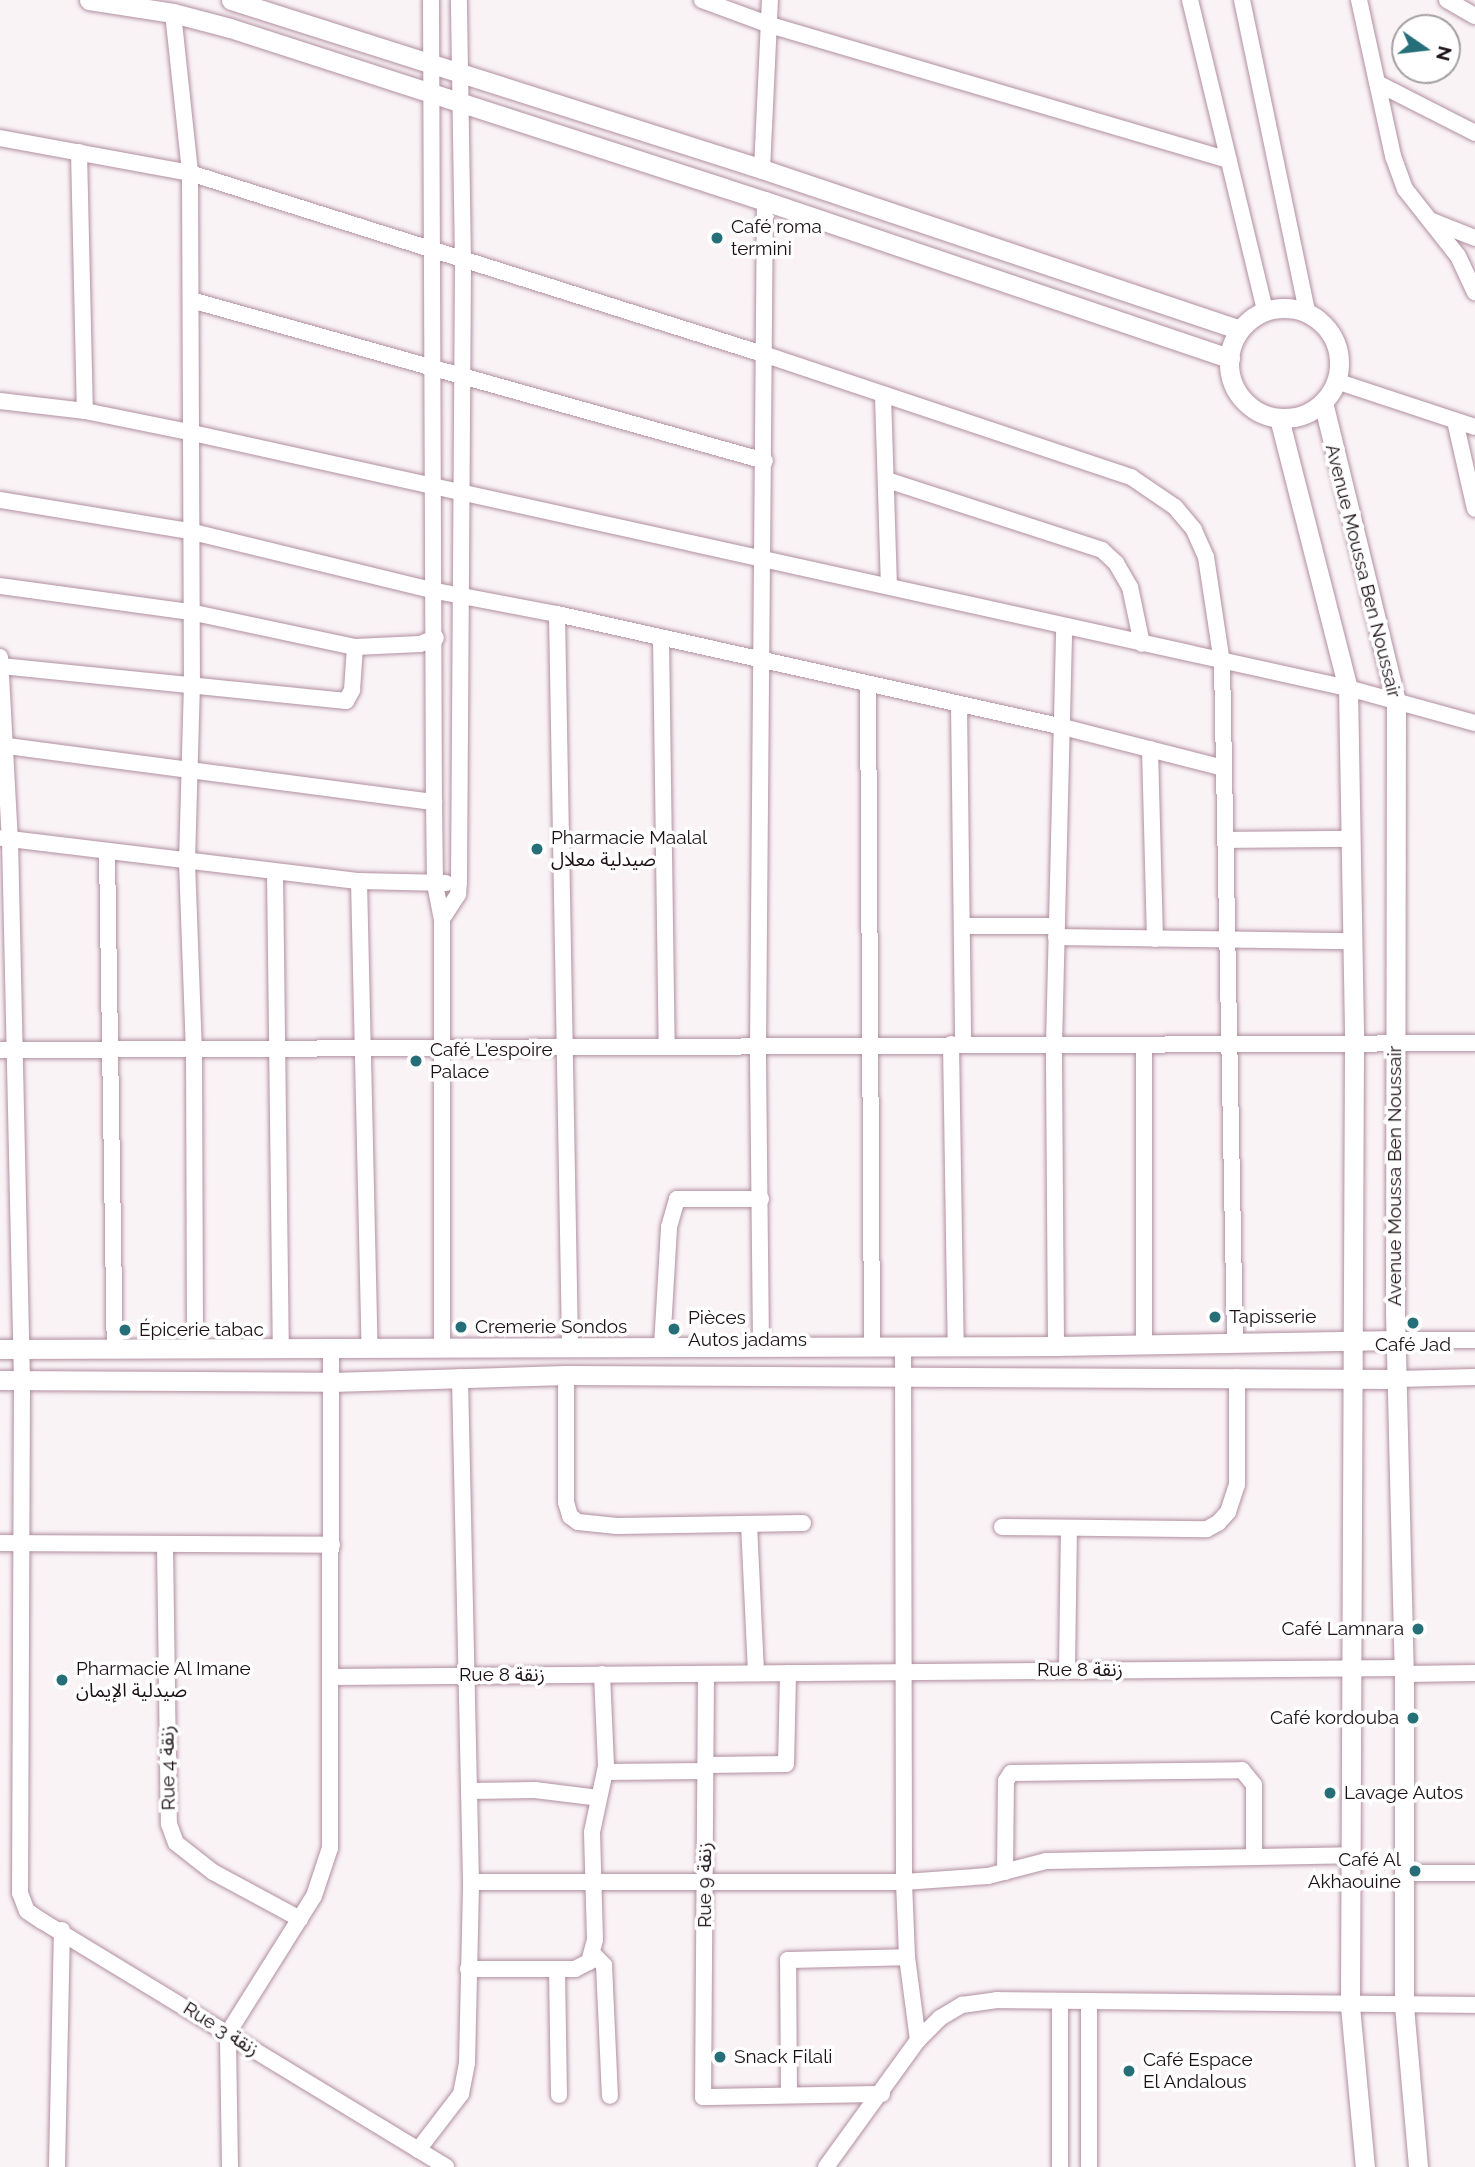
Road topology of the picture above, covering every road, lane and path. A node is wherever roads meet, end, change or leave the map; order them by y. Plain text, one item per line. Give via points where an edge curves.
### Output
1 (89, 0) edge
2 (231, 0) edge
3 (430, 0) edge
4 (460, 0) edge
5 (702, 0) edge
6 (770, 0) edge
7 (1190, 0) edge
8 (1242, 0) edge
9 (1359, 0) edge
10 (1447, 0) edge
11 (173, 13) junction
12 (1475, 16) edge
13 (770, 24) junction
14 (430, 64) junction
15 (459, 73) junction
16 (1377, 83) junction
17 (430, 96) junction
18 (459, 104) junction
19 (1475, 133) edge
20 (0, 138) edge
21 (79, 152) junction
22 (1229, 160) junction
23 (762, 169) junction
24 (190, 173) junction
25 (765, 201) junction
26 (1432, 221) junction
27 (1475, 238) edge
28 (432, 252) junction
29 (463, 262) junction
30 (1475, 292) edge
31 (191, 300) junction
32 (1265, 311) junction
33 (1307, 312) junction
34 (1240, 330) junction
35 (766, 355) junction
36 (1230, 358) junction
37 (431, 366) junction
38 (462, 374) junction
39 (1336, 382) junction
40 (883, 396) junction
41 (0, 401) edge
42 (1323, 402) junction
43 (85, 411) junction
44 (1279, 418) junction
45 (1455, 421) junction
46 (1475, 426) edge
47 (188, 432) junction
48 (765, 461) junction
49 (887, 480) junction
50 (432, 486) junction
51 (459, 492) junction
52 (0, 500) edge
53 (1475, 509) edge
54 (190, 531) junction
55 (765, 560) junction
56 (0, 586) edge
57 (889, 586) junction
58 (436, 591) junction
59 (459, 596) junction
60 (190, 612) junction
61 (557, 614) junction
62 (1064, 629) junction
63 (436, 638) junction
64 (661, 638) junction
65 (1142, 644) junction
66 (355, 647) junction
67 (0, 657) edge
68 (764, 662) junction
69 (1222, 663) junction
70 (1, 666) edge
71 (192, 683) junction
72 (868, 685) junction
73 (1348, 688) junction
74 (1396, 702) junction
75 (958, 704) junction
76 (1475, 723) edge
77 (1059, 726) junction
78 (3, 746) edge
79 (1150, 750) junction
80 (1224, 768) junction
81 (190, 773) junction
82 (434, 802) junction
83 (5, 839) edge
84 (1350, 839) junction
85 (1226, 840) junction
86 (107, 852) junction
87 (187, 862) junction
88 (275, 872) junction
89 (359, 881) junction
90 (459, 882) junction
91 (435, 884) junction
92 (442, 919) junction
93 (962, 926) junction
94 (1056, 931) junction
95 (1155, 939) junction
96 (1227, 940) junction
97 (1352, 941) junction
98 (1354, 1043) junction
99 (1475, 1043) edge
100 (957, 1044) junction
101 (1229, 1044) junction
102 (1395, 1044) junction
103 (869, 1045) junction
104 (1054, 1045) junction
105 (1144, 1045) junction
106 (564, 1046) junction
107 (441, 1047) junction
108 (667, 1047) junction
109 (758, 1047) junction
110 (364, 1048) junction
111 (279, 1049) junction
112 (7, 1050) edge
113 (109, 1051) junction
114 (194, 1051) junction
115 (761, 1199) junction
116 (1351, 1339) junction
117 (1236, 1340) junction
118 (1396, 1340) junction
119 (1475, 1340) edge
120 (1144, 1343) junction
121 (591, 1346) junction
122 (662, 1346) junction
123 (761, 1346) junction
124 (1056, 1346) junction
125 (570, 1347) junction
126 (873, 1347) junction
127 (903, 1347) junction
128 (956, 1347) junction
129 (195, 1348) junction
130 (370, 1348) junction
131 (450, 1348) junction
132 (0, 1349) edge
133 (21, 1349) junction
134 (115, 1349) junction
135 (281, 1349) junction
136 (331, 1349) junction
137 (566, 1375) junction
138 (592, 1376) junction
139 (902, 1376) junction
140 (460, 1377) junction
141 (1237, 1377) junction
142 (1475, 1377) edge
143 (1351, 1378) junction
144 (1397, 1379) junction
145 (0, 1380) edge
146 (22, 1380) junction
147 (331, 1382) junction
148 (803, 1523) dead end
149 (749, 1524) junction
150 (1002, 1527) dead end
151 (1069, 1528) junction
152 (0, 1543) edge
153 (22, 1543) junction
154 (332, 1545) junction
155 (165, 1546) junction
156 (1348, 1668) junction
157 (1067, 1670) junction
158 (1404, 1671) junction
159 (905, 1672) junction
160 (756, 1673) junction
161 (788, 1673) junction
162 (1475, 1673) edge
163 (602, 1674) junction
164 (706, 1674) junction
165 (467, 1675) junction
166 (332, 1677) junction
167 (706, 1768) junction
168 (605, 1772) junction
169 (469, 1791) junction
170 (599, 1798) junction
171 (1350, 1855) junction
172 (1254, 1857) junction
173 (1005, 1872) junction
174 (1405, 1873) junction
175 (1475, 1873) edge
176 (705, 1878) junction
177 (593, 1880) junction
178 (471, 1882) junction
179 (904, 1882) junction
180 (300, 1919) junction
181 (62, 1930) junction
182 (593, 1954) junction
183 (907, 1957) junction
184 (468, 1969) junction
185 (556, 1969) junction
186 (1060, 2001) junction
187 (1089, 2001) junction
188 (1475, 2005) edge
189 (1350, 2006) junction
190 (1404, 2006) junction
191 (228, 2033) junction
192 (918, 2040) junction
193 (882, 2094) junction
194 (559, 2095) dead end
195 (789, 2095) junction
196 (610, 2096) dead end
197 (418, 2150) junction
198 (57, 2167) edge
199 (230, 2167) edge
200 (446, 2167) edge
201 (826, 2167) edge
202 (1060, 2167) edge
203 (1089, 2167) edge
204 (1365, 2167) edge
205 (1418, 2167) edge

1 - 11 street
2 - 14 street
3 - 14 street
4 - 15 street
5 - 13 street
6 - 13 street
7 - 22 street
8 - 33 street
9 - 16 street
10 - 12 street
11 - 17 street
11 - 24 street
13 - 22 street
13 - 23 street
14 - 15 street
14 - 17 street
15 - 18 street
15 - 23 street
16 - 19 street
16 - 26 street via 1405,189
17 - 18 street
17 - 28 street
18 - 25 street
18 - 29 street
20 - 21 street
21 - 24 street
21 - 43 street
22 - 32 street
23 - 34 street
24 - 28 street
24 - 31 street
25 - 35 street
25 - 36 street
26 - 27 street
26 - 30 street via 1458,256
28 - 29 street
28 - 37 street
29 - 35 street
29 - 38 street
31 - 37 street
31 - 47 street
32 - 33 street
32 - 34 street
33 - 39 street via 1332,336 1339,358
34 - 36 street
35 - 40 street
35 - 48 street
36 - 44 street via 1242,398
37 - 38 street
37 - 50 street
38 - 48 street
38 - 51 street
39 - 42 street
39 - 45 street
40 - 49 street
40 - 69 street via 1131,477 1175,507 1194,530 1206,558
41 - 43 street
42 - 44 street via 1303,415
42 - 74 street, Avenue Moussa Ben Noussair
43 - 47 street
44 - 73 street, Avenue Moussa Ben Noussair
45 - 46 street
45 - 53 street
47 - 50 street
47 - 54 street
48 - 55 street
49 - 57 street
49 - 65 street via 1102,550 1130,587
50 - 51 street
50 - 58 street
51 - 55 street
51 - 59 street
52 - 54 street
54 - 58 street
54 - 60 street
55 - 57 street
55 - 68 street
56 - 60 street
57 - 62 street
58 - 59 street
58 - 63 street
59 - 61 street
59 - 90 street
60 - 66 street
60 - 71 street
61 - 64 street
61 - 106 street
62 - 65 street
62 - 77 street
63 - 66 street via 420,644
63 - 82 street
64 - 68 street
64 - 108 street
65 - 69 street
66 - 71 street via 352,690 346,701
67 - 70 street, Rue 3 زنقة
68 - 72 street
68 - 109 street
69 - 73 street
69 - 80 street
70 - 71 street
70 - 78 street, Rue 3 زنقة
71 - 81 street
72 - 75 street
72 - 103 street
73 - 74 street
73 - 84 street, Avenue Moussa Ben Noussair
74 - 76 street
74 - 102 street, Avenue Moussa Ben Noussair
75 - 77 street
75 - 93 street
77 - 79 street
77 - 94 street
78 - 81 street
78 - 83 street, Rue 3 زنقة
79 - 80 street
79 - 95 street
80 - 85 street
81 - 82 street
81 - 87 street
82 - 91 street
83 - 86 street
83 - 112 street, Rue 3 زنقة
84 - 85 street
84 - 97 street, Avenue Moussa Ben Noussair
85 - 96 street
86 - 87 street
86 - 113 street
87 - 88 street
87 - 114 street
88 - 89 street
88 - 111 street
89 - 91 street
89 - 110 street
90 - 91 street
90 - 92 street via 458,894
91 - 92 street
92 - 107 street
93 - 94 street
93 - 100 street
94 - 95 street
94 - 104 street
95 - 96 street
96 - 97 street
96 - 101 street
97 - 98 street, Avenue Moussa Ben Noussair
98 - 101 street
98 - 102 street
98 - 116 street, Avenue Moussa Ben Noussair
99 - 102 street
100 - 103 street
100 - 104 street
100 - 128 street
101 - 105 street
101 - 117 street
102 - 118 street, Avenue Moussa Ben Noussair
103 - 109 street
103 - 126 street
104 - 105 street
104 - 124 street
105 - 120 street
106 - 107 street
106 - 108 street
106 - 125 street
107 - 110 street
107 - 131 street
108 - 109 street
109 - 115 street
110 - 111 street
110 - 130 street
111 - 114 street
111 - 135 street
112 - 113 street
112 - 133 street, Rue 3 زنقة
113 - 114 street
113 - 134 street
114 - 129 street
115 - 122 street via 677,1199 668,1227
115 - 123 street
116 - 117 street
116 - 118 street
116 - 143 street, Avenue Moussa Ben Noussair
117 - 120 street
118 - 119 street
118 - 144 street, Avenue Moussa Ben Noussair
120 - 124 street
121 - 122 street
121 - 125 street
121 - 138 street
122 - 123 street
123 - 126 street
124 - 128 street
125 - 131 street
126 - 127 street
127 - 128 street
127 - 139 street
129 - 134 street
129 - 135 street
130 - 131 street
130 - 136 street
131 - 140 street
132 - 133 street
133 - 134 street
133 - 146 street, Rue 3 زنقة
135 - 136 street
136 - 147 street
137 - 138 street
137 - 140 street
137 - 149 street via 569,1516 597,1525
138 - 139 street
139 - 141 street
139 - 159 street
140 - 147 street
140 - 165 street
141 - 143 street
141 - 151 street via 1237,1485 1228,1512 1218,1523 1207,1529
142 - 144 street
143 - 144 street
143 - 156 street, Avenue Moussa Ben Noussair
144 - 158 street, Avenue Moussa Ben Noussair
145 - 146 street
146 - 147 street
146 - 153 street, Rue 3 زنقة
147 - 154 street
148 - 149 street
149 - 160 street
150 - 151 street
151 - 157 street
152 - 153 street
153 - 155 street
153 - 181 street, Rue 3 زنقة via 19,1875 27,1911
154 - 155 street
154 - 166 street
155 - 180 street, Rue 4 زنقة via 169,1824 177,1843 213,1872
156 - 157 street, Rue 8 زنقة
156 - 158 street, Rue 8 زنقة
156 - 171 street, Avenue Moussa Ben Noussair
157 - 159 street, Rue 8 زنقة
158 - 162 street, Rue 8 زنقة
158 - 174 street, Avenue Moussa Ben Noussair
159 - 161 street, Rue 8 زنقة
159 - 179 street
160 - 161 street, Rue 8 زنقة
160 - 164 street, Rue 8 زنقة
161 - 167 street via 786,1764
163 - 164 street, Rue 8 زنقة
163 - 165 street, Rue 8 زنقة
163 - 168 street
164 - 167 street, Rue 9 زنقة
165 - 166 street, Rue 8 زنقة
165 - 169 street
166 - 180 street via 330,1848 324,1875
167 - 168 street
167 - 176 street, Rue 9 زنقة
168 - 170 street
169 - 170 street via 535,1790
169 - 178 street
170 - 177 street via 592,1832
171 - 172 street
171 - 189 street, Avenue Moussa Ben Noussair
172 - 173 street via 1046,1861
172 - 173 street via 1254,1785 1242,1770 1011,1773 1006,1781
173 - 179 street
174 - 175 street
174 - 190 street, Avenue Moussa Ben Noussair
176 - 177 street
176 - 179 street
176 - 195 street, Rue 9 زنقة via 703,2096
177 - 178 street
177 - 182 street
178 - 184 street
179 - 183 street
180 - 191 street
181 - 191 street, Rue 3 زنقة
181 - 198 street
182 - 185 street via 584,1965
182 - 196 street via 604,1965
183 - 192 street
183 - 195 street via 789,1960
184 - 185 street
184 - 197 street via 467,2063 461,2094
185 - 194 street
186 - 187 street
186 - 192 street via 997,2000 962,2005 940,2018
186 - 202 street
187 - 189 street
187 - 203 street
188 - 190 street
189 - 190 street
189 - 204 street, Avenue Moussa Ben Noussair
190 - 205 street, Avenue Moussa Ben Noussair
191 - 197 street, Rue 3 زنقة
191 - 199 street
192 - 193 street
193 - 195 street
193 - 201 street
197 - 200 street, Rue 3 زنقة

